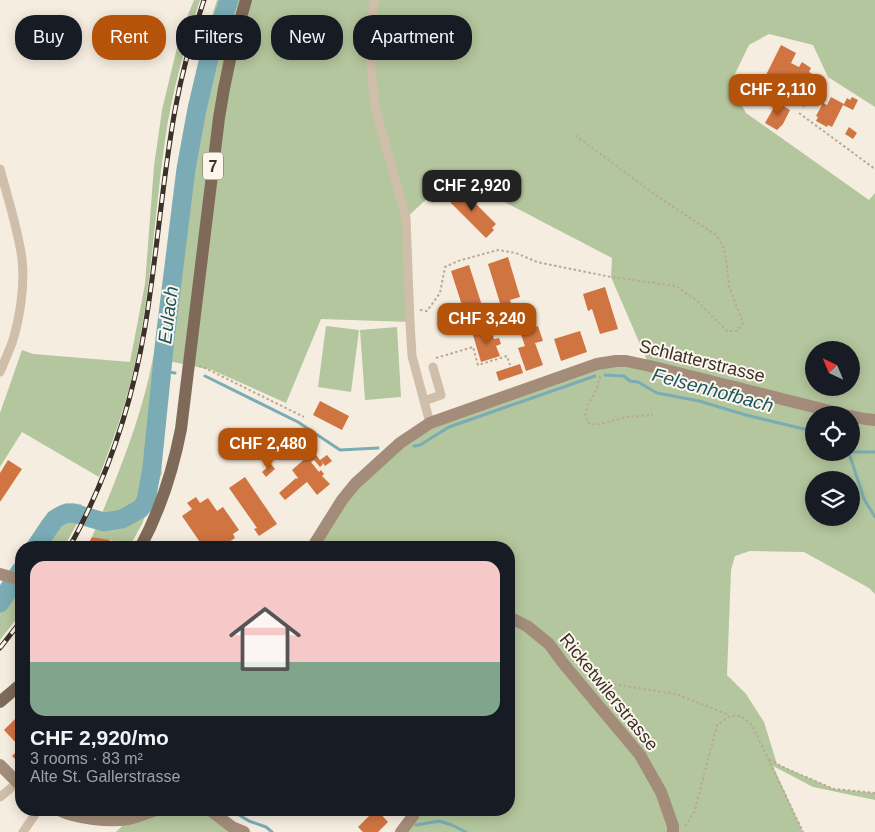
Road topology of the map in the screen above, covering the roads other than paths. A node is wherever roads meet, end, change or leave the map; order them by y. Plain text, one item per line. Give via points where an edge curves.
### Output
1 (246, 0) edge
2 (374, 0) edge
3 (0, 169) edge
4 (433, 367) dead end
5 (0, 372) edge
6 (424, 400) junction
7 (809, 406) edge
8 (860, 418) edge
9 (875, 420) edge
10 (430, 423) junction
11 (143, 541) edge
12 (316, 541) edge
13 (0, 574) edge
14 (15, 578) edge
15 (515, 620) edge
16 (15, 689) edge
17 (0, 702) edge
18 (0, 765) edge
19 (15, 781) edge
20 (15, 788) edge
21 (0, 798) edge
22 (34, 816) edge
23 (76, 816) edge
24 (136, 816) edge
25 (218, 816) edge
26 (413, 816) edge
27 (673, 829) edge
28 (23, 832) edge
29 (244, 832) edge
30 (401, 832) edge

1 - 11 main road, 7 via 231,52 220,109 185,405 176,454
2 - 6 street via 370,47 375,107 406,218 412,356
3 - 5 street via 16,230 22,272 21,304 12,343
4 - 6 street via 441,395
6 - 10 street
7 - 10 street, Schlatterstrasse via 616,361 598,364
8 - 9 street
10 - 12 street, Schlatterstrasse via 400,443 355,484
13 - 14 street
15 - 27 street, Ricketwilerstrasse via 528,626 548,644 640,755 660,792
16 - 17 main road
18 - 19 street
20 - 21 street
22 - 28 street
23 - 24 street via 111,819
25 - 29 street
26 - 30 street

